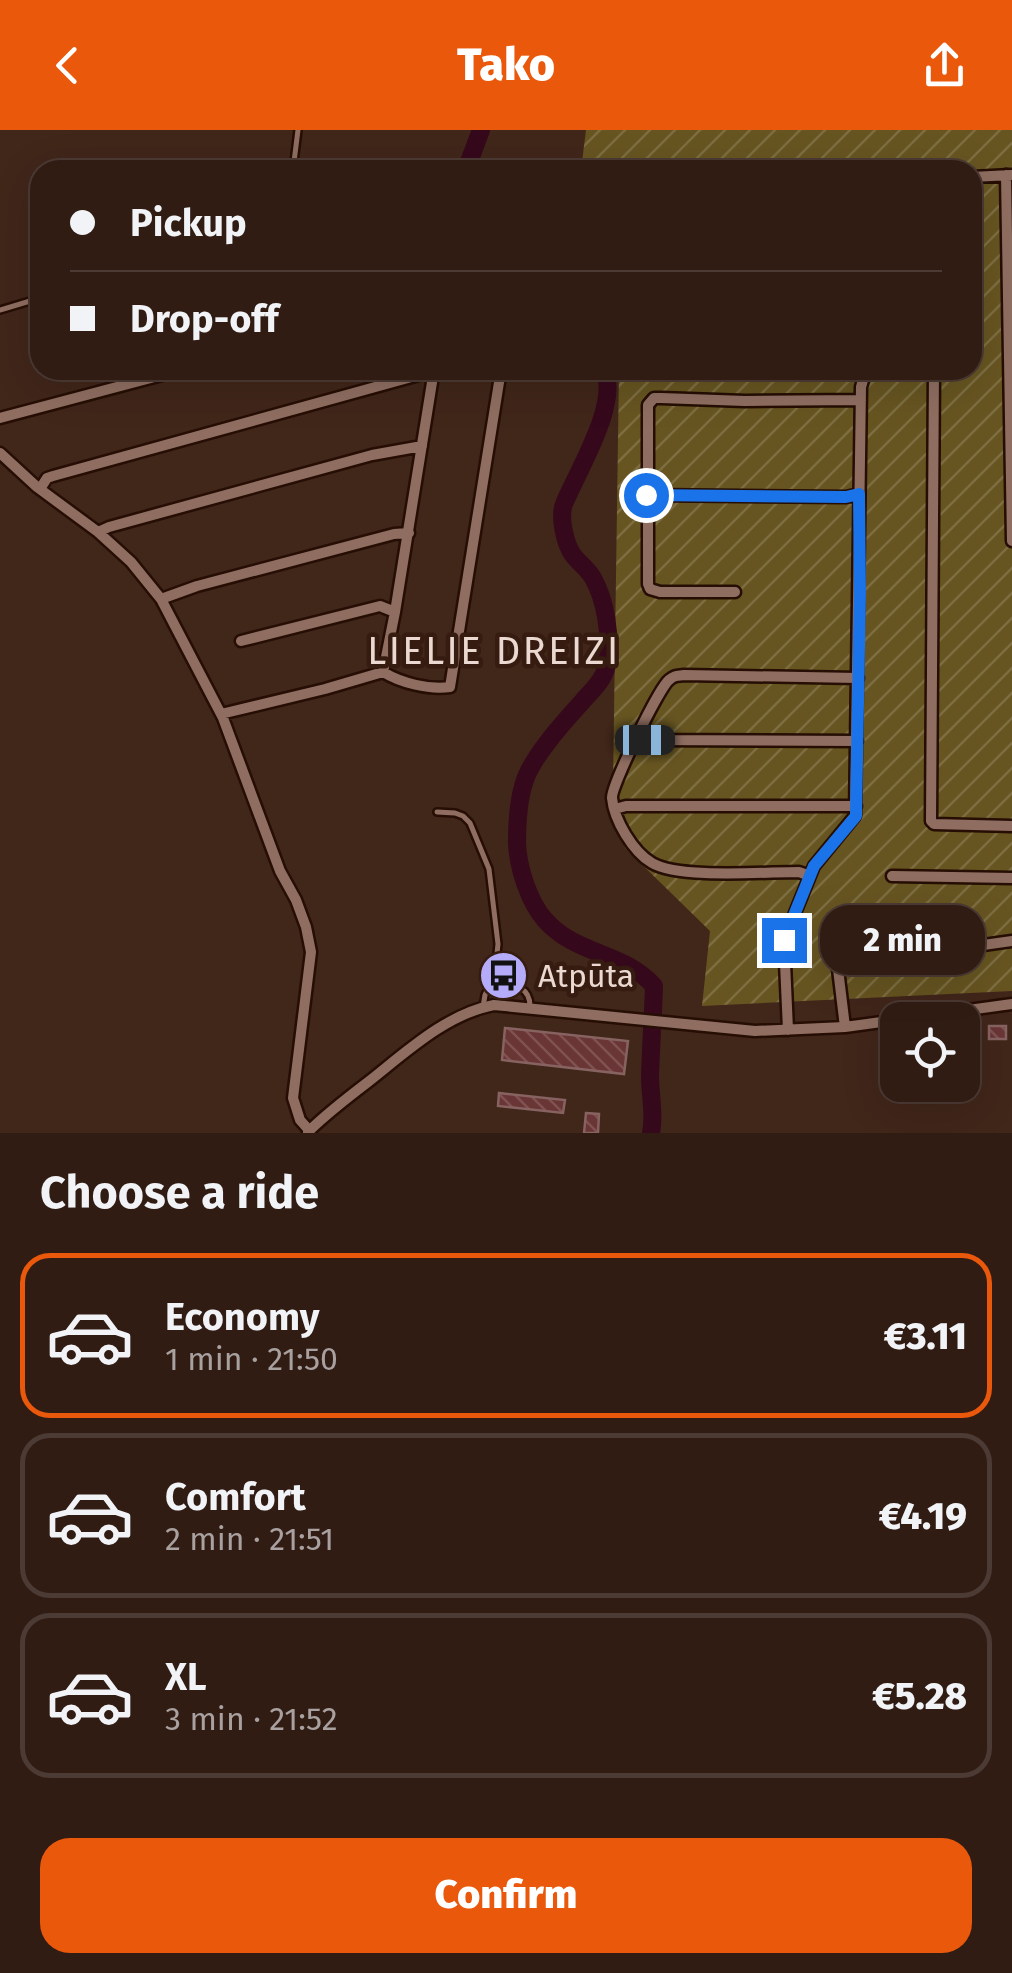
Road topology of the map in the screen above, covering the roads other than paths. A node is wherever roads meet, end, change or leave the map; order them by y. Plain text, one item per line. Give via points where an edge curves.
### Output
1 (298, 130) edge
2 (294, 160) edge
3 (1009, 175) edge
4 (982, 176) edge
5 (30, 301) edge
6 (0, 310) edge
7 (142, 380) edge
8 (398, 380) edge
9 (433, 380) edge
10 (499, 380) edge
11 (863, 380) edge
12 (934, 380) edge
13 (861, 400) junction
14 (0, 418) edge
15 (422, 446) junction
16 (0, 453) edge
17 (40, 488) junction
18 (859, 494) junction
19 (646, 495) junction
20 (98, 532) junction
21 (408, 533) junction
22 (1012, 541) edge
23 (735, 592) dead end
24 (161, 599) junction
25 (395, 612) junction
26 (240, 641) dead end
27 (383, 672) junction
28 (858, 678) junction
29 (222, 714) junction
30 (638, 738) junction
31 (857, 741) junction
32 (856, 806) junction
33 (615, 808) junction
34 (437, 812) dead end
35 (1012, 826) edge
36 (810, 876) junction
37 (892, 876) dead end
38 (1012, 878) edge
39 (1012, 941) edge
40 (493, 980) junction
41 (1012, 1004) edge
42 (483, 1008) junction
43 (530, 1008) junction
44 (845, 1027) junction
45 (788, 1030) junction
46 (308, 1132) edge

1 - 2 lane
3 - 4 street
3 - 22 street
5 - 6 lane
7 - 14 street
8 - 17 street via 53,476
9 - 15 street
10 - 27 street via 450,687
11 - 13 street
12 - 35 street via 931,821
13 - 18 street
13 - 19 street via 654,398 647,414
15 - 20 street
15 - 21 street
16 - 17 street
17 - 20 street
18 - 19 street
18 - 28 street
19 - 23 street via 650,590
20 - 24 street
21 - 24 street
21 - 25 street
24 - 29 street
25 - 26 street via 380,606
25 - 27 street
27 - 29 street
28 - 30 street via 677,675 666,682
28 - 31 street
29 - 46 street via 306,927 310,952 293,1098
30 - 31 street
30 - 33 street via 612,793
31 - 32 street
32 - 33 street
32 - 36 street via 856,816
33 - 36 street via 639,853 658,866
34 - 40 lane via 470,822 489,870 498,944
36 - 45 street via 784,940
37 - 38 street
39 - 44 street via 844,960 838,976
40 - 42 lane
40 - 43 lane via 527,992
41 - 44 street
42 - 43 street
42 - 46 street via 416,1046
43 - 45 street
44 - 45 street

